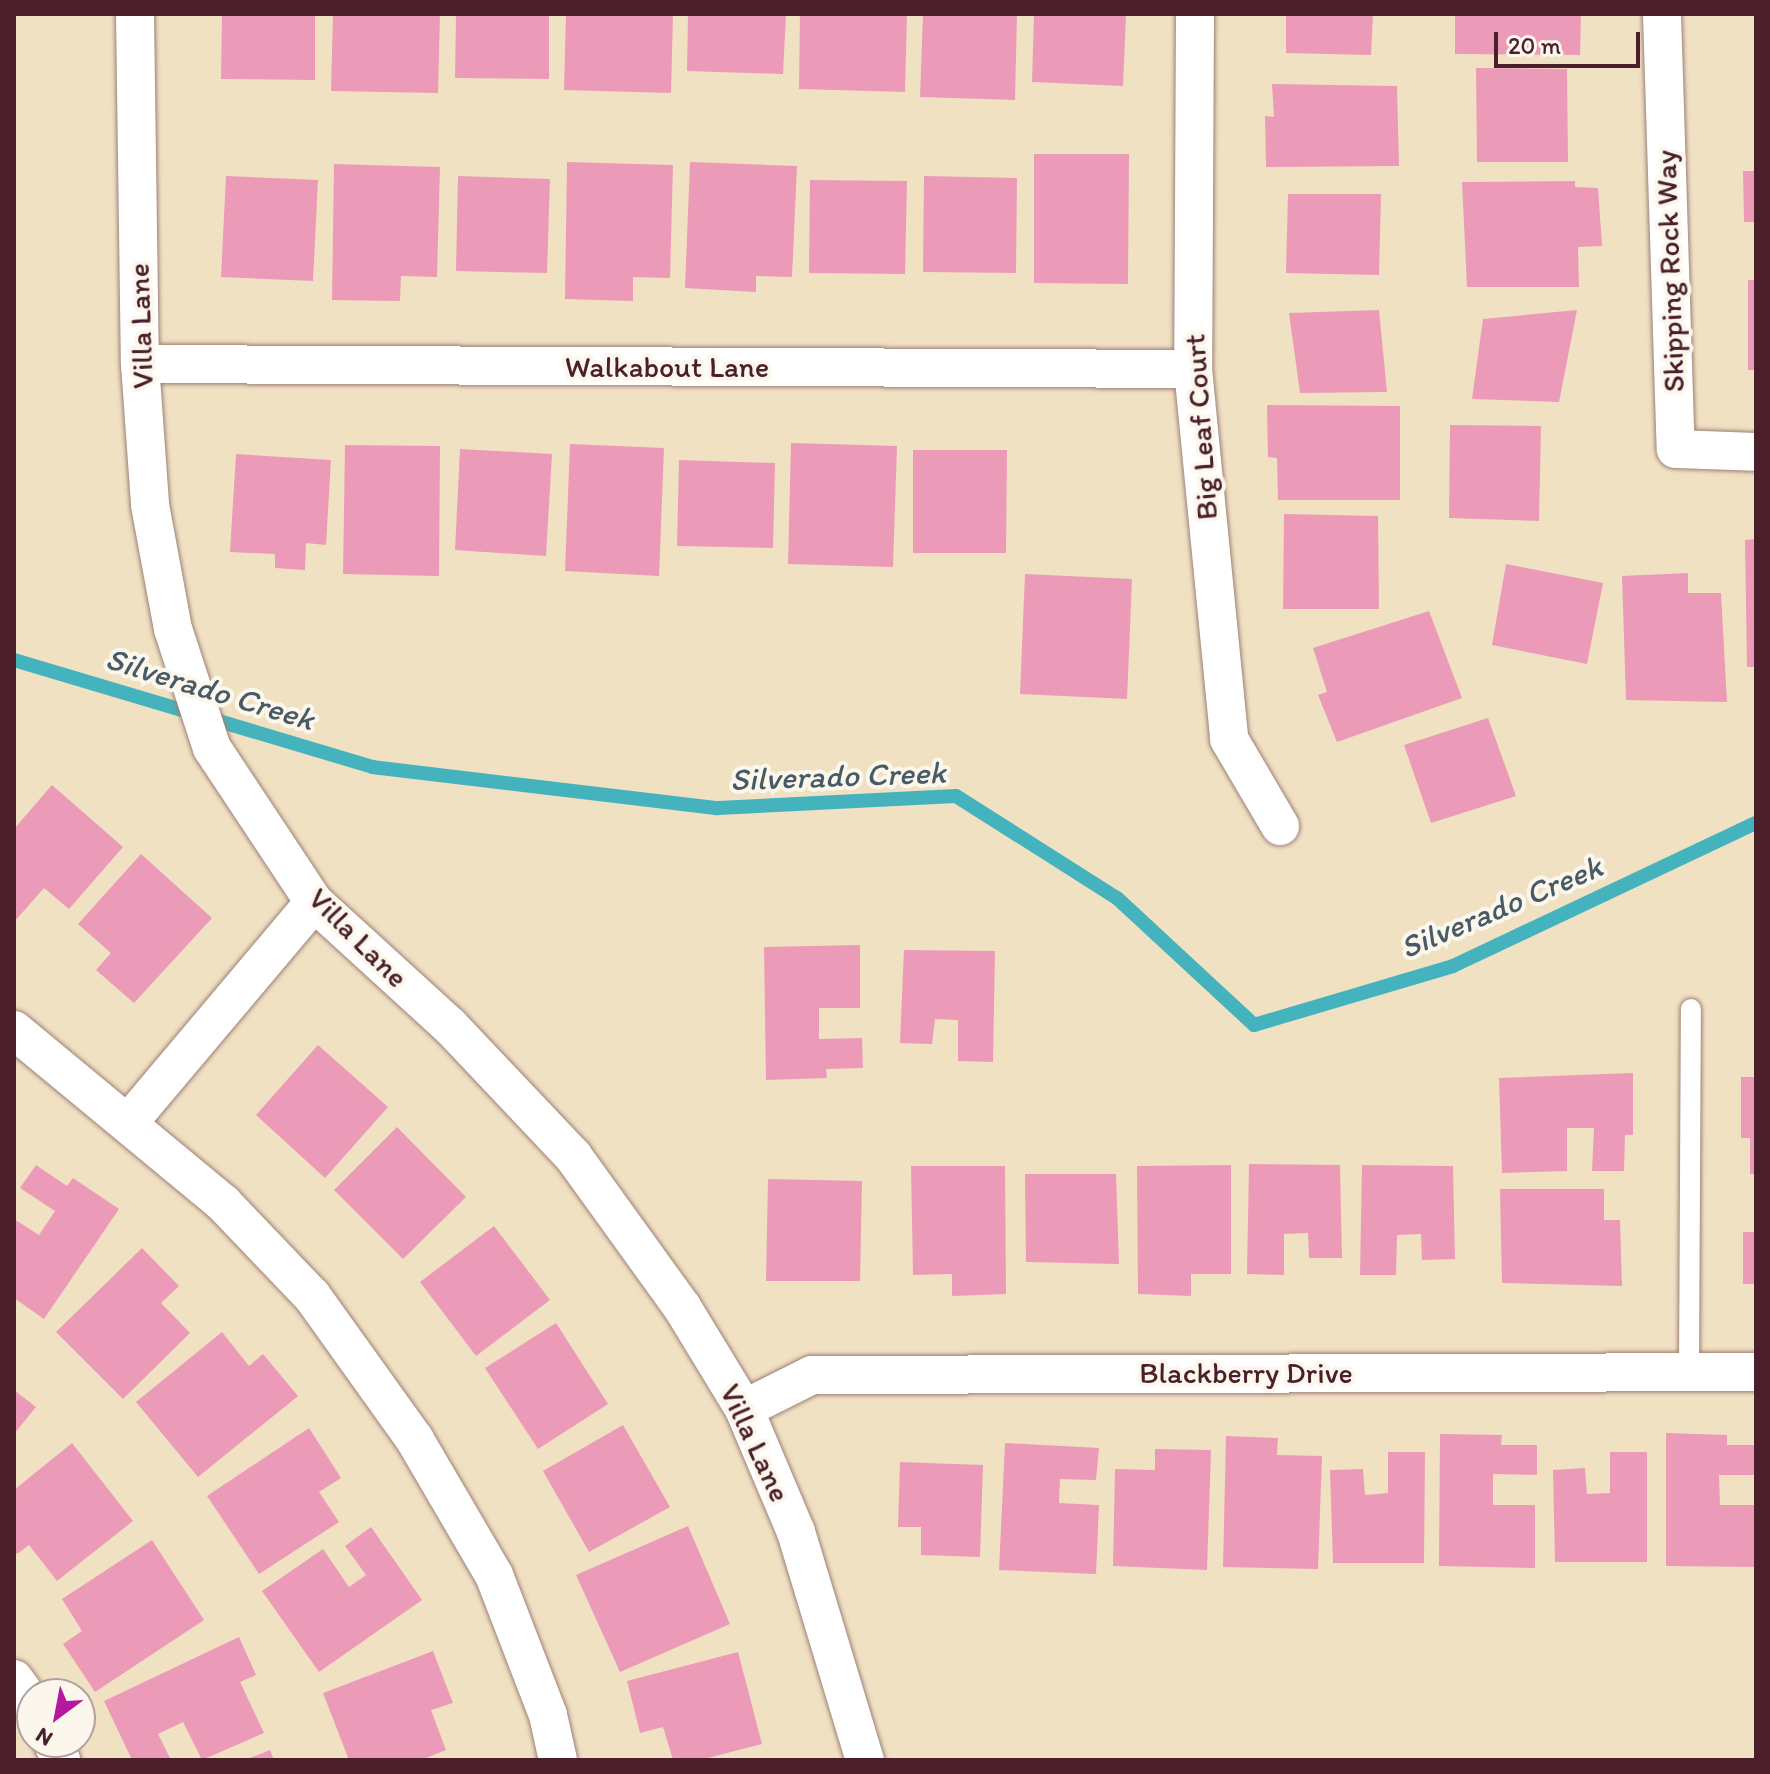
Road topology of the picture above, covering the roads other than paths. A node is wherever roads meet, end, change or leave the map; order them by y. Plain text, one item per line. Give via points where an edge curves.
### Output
1 (135, 14) edge
2 (1195, 14) edge
3 (1662, 14) edge
4 (140, 364) junction
5 (1193, 369) junction
6 (1756, 452) edge
7 (1280, 826) dead end
8 (314, 902) junction
9 (1691, 1009) dead end
10 (14, 1030) edge
11 (129, 1122) junction
12 (1689, 1370) junction
13 (1756, 1372) edge
14 (744, 1409) junction
15 (558, 1760) edge
16 (865, 1760) edge

1 - 4 street, Villa Lane
2 - 5 street, Big Leaf Court
3 - 6 street, Skipping Rock Way via 1676,449
4 - 5 street, Walkabout Lane
4 - 8 street, Villa Lane via 150,505 173,629 212,748
5 - 7 street, Big Leaf Court via 1229,739
8 - 11 street
8 - 14 street, Villa Lane via 450,1026 573,1156 682,1307
9 - 12 lane
10 - 11 street
11 - 15 street via 224,1204 312,1296 415,1440 494,1575 548,1715
12 - 13 street, Blackberry Drive
12 - 14 street, Blackberry Drive via 812,1375
14 - 16 street, Villa Lane via 796,1532

